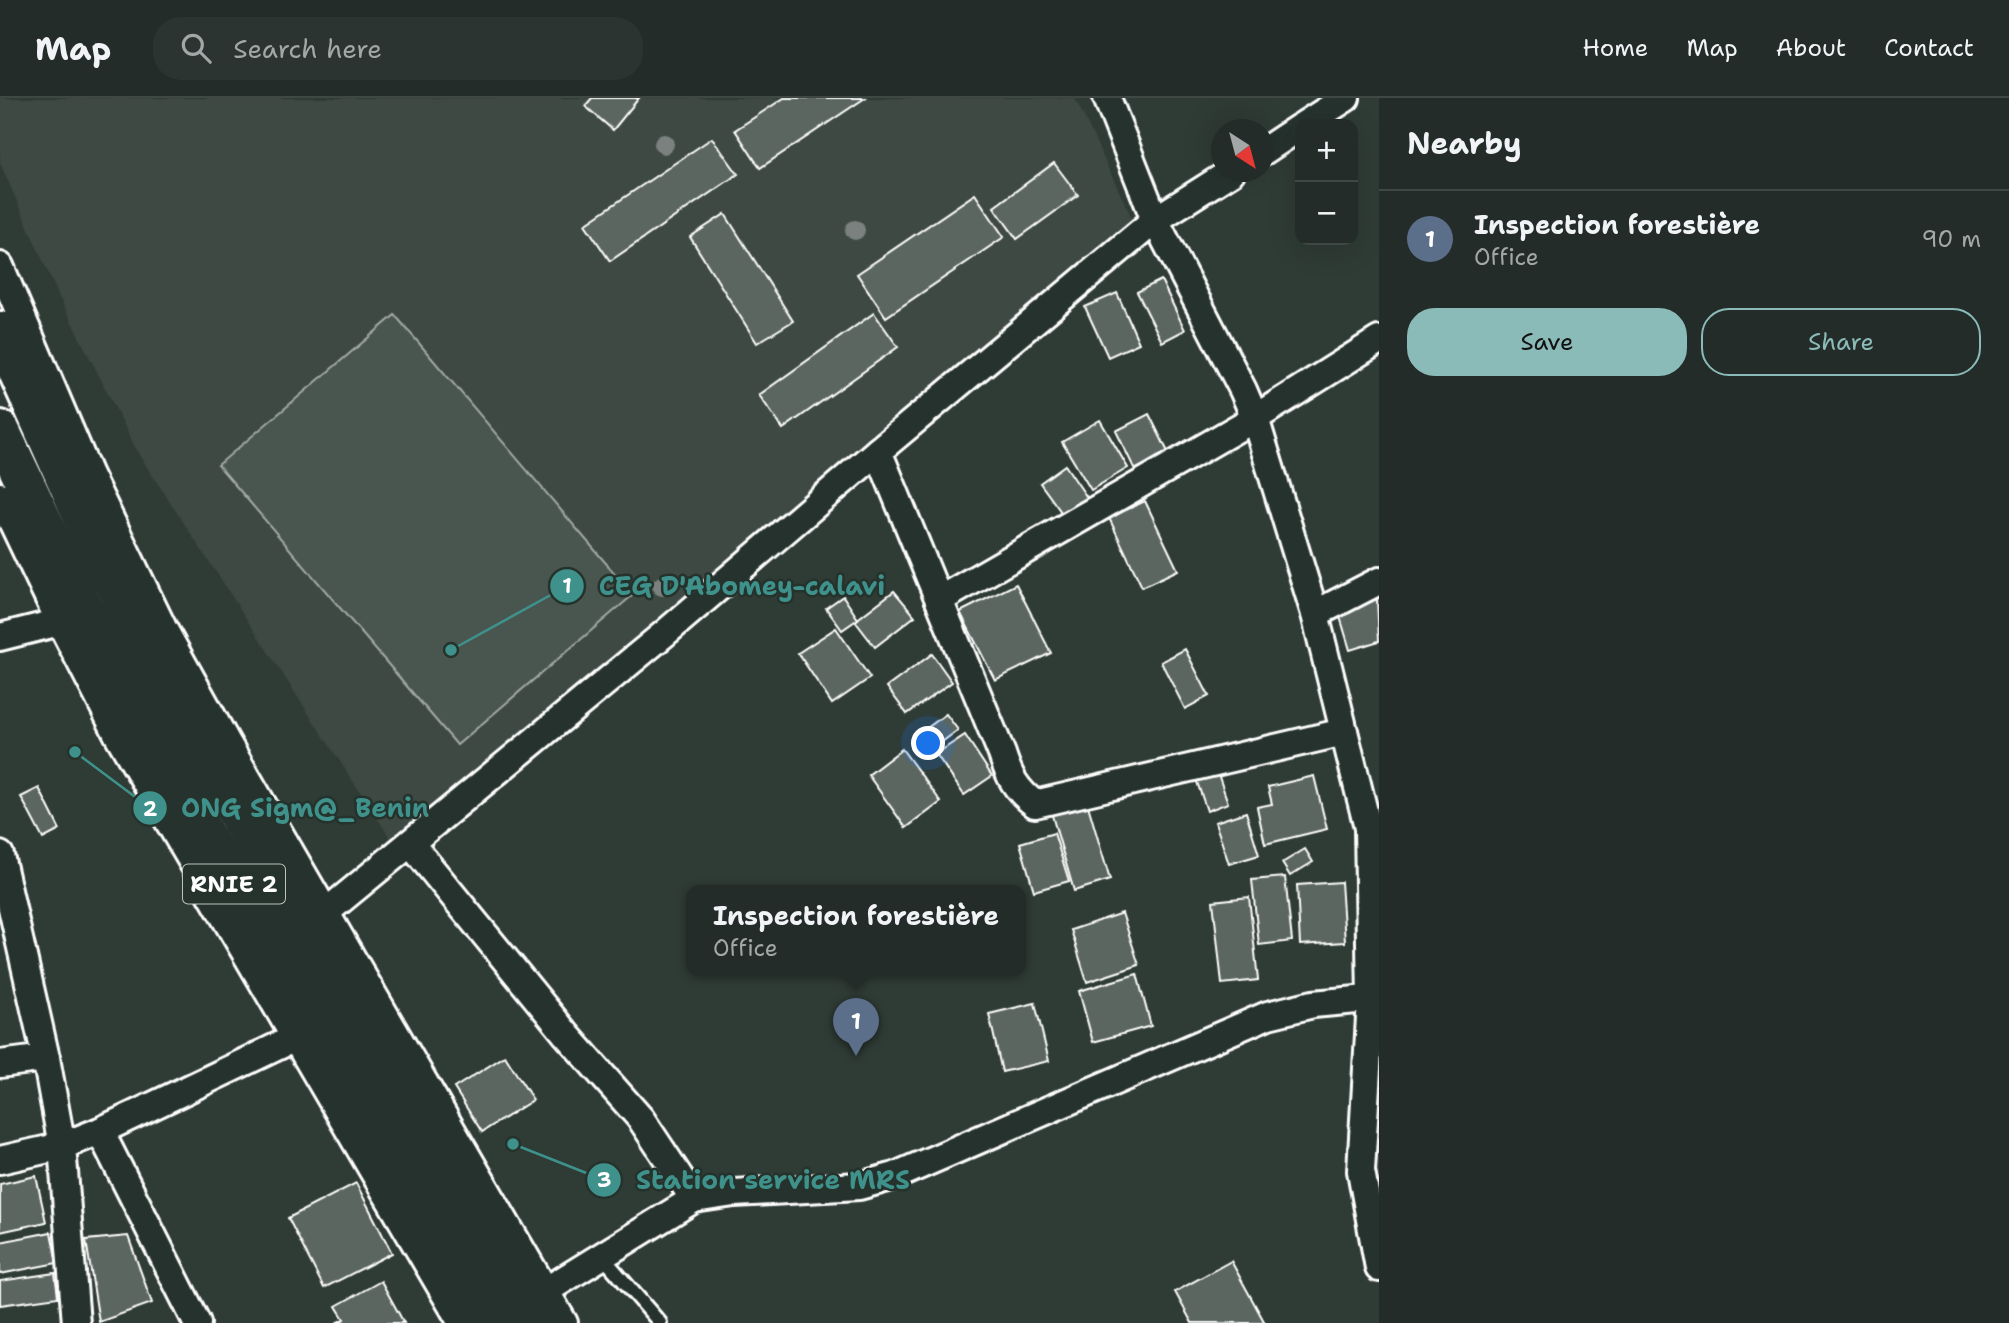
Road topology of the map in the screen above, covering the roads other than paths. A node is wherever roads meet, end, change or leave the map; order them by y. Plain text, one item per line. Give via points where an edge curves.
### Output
1 (1107, 98) edge
2 (1346, 98) edge
3 (1313, 119) edge
4 (1295, 130) edge
5 (1274, 144) edge
6 (1215, 182) edge
7 (1155, 220) junction
8 (0, 266) edge
9 (0, 331) edge
10 (1379, 340) edge
11 (1255, 418) junction
12 (0, 430) edge
13 (878, 451) junction
14 (0, 496) edge
15 (1379, 581) edge
16 (939, 600) junction
17 (1315, 614) junction
18 (60, 622) junction
19 (0, 637) edge
20 (1344, 732) junction
21 (1373, 824) edge
22 (411, 844) junction
23 (0, 855) edge
24 (325, 913) junction
25 (8, 924) edge
26 (1375, 999) edge
27 (295, 1038) junction
28 (46, 1058) junction
29 (0, 1064) edge
30 (100, 1131) junction
31 (62, 1146) junction
32 (0, 1160) edge
33 (694, 1199) junction
34 (603, 1257) junction
35 (1379, 1268) edge
36 (540, 1307) edge
37 (76, 1323) edge
38 (197, 1323) edge
39 (462, 1323) edge
40 (494, 1323) edge
41 (564, 1323) edge
42 (660, 1323) edge

1 - 7 street
2 - 3 street
4 - 5 street
6 - 7 street
7 - 11 street
7 - 13 street
8 - 24 street via 89,475 163,628
9 - 36 highway, RNIE 2 / RNIE 2 via 102,560 207,761 275,883
10 - 11 street
11 - 16 street
11 - 17 street
12 - 40 highway, RNIE 2 / RNIE 2 via 81,601 204,833
13 - 16 street
13 - 22 street
14 - 18 street
15 - 17 street
16 - 20 street via 1010,778 1035,804
17 - 20 street
18 - 19 street
18 - 27 street via 118,735
20 - 21 street
21 - 26 street
22 - 24 street
22 - 33 street via 641,1119
23 - 25 street
24 - 36 street
25 - 28 street
26 - 33 street via 1313,1004 1268,1015 895,1176 848,1187
26 - 35 street via 1361,1171
27 - 30 street
27 - 39 street
28 - 29 street
28 - 31 street
30 - 31 street
30 - 38 street
31 - 32 street
31 - 37 street
33 - 34 street
34 - 36 street
34 - 42 lane
36 - 41 street

